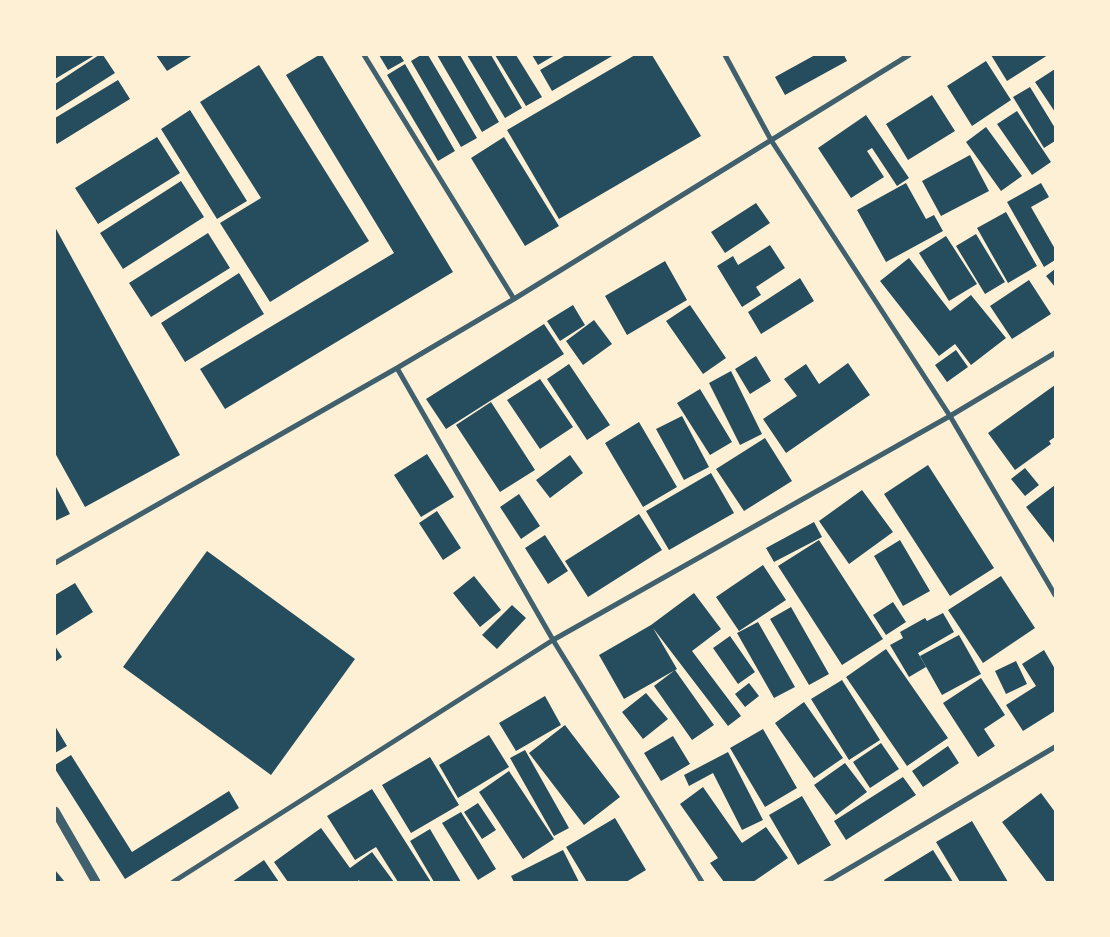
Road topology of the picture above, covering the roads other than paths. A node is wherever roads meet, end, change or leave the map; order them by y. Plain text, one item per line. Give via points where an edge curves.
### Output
1 (364, 55) edge
2 (725, 55) edge
3 (909, 55) edge
4 (770, 140) junction
5 (514, 300) junction
6 (1055, 353) edge
7 (397, 368) junction
8 (950, 416) junction
9 (55, 563) edge
10 (1055, 595) edge
11 (553, 640) junction
12 (1055, 747) edge
13 (55, 811) edge
14 (96, 882) edge
15 (173, 882) edge
16 (702, 882) edge
17 (826, 882) edge

1 - 5 street
2 - 4 street
3 - 4 street
4 - 5 street
4 - 8 street
5 - 7 street
6 - 8 street
7 - 9 street
7 - 11 street
8 - 10 street
8 - 11 street
11 - 15 street
11 - 16 street
12 - 17 street
13 - 14 street

